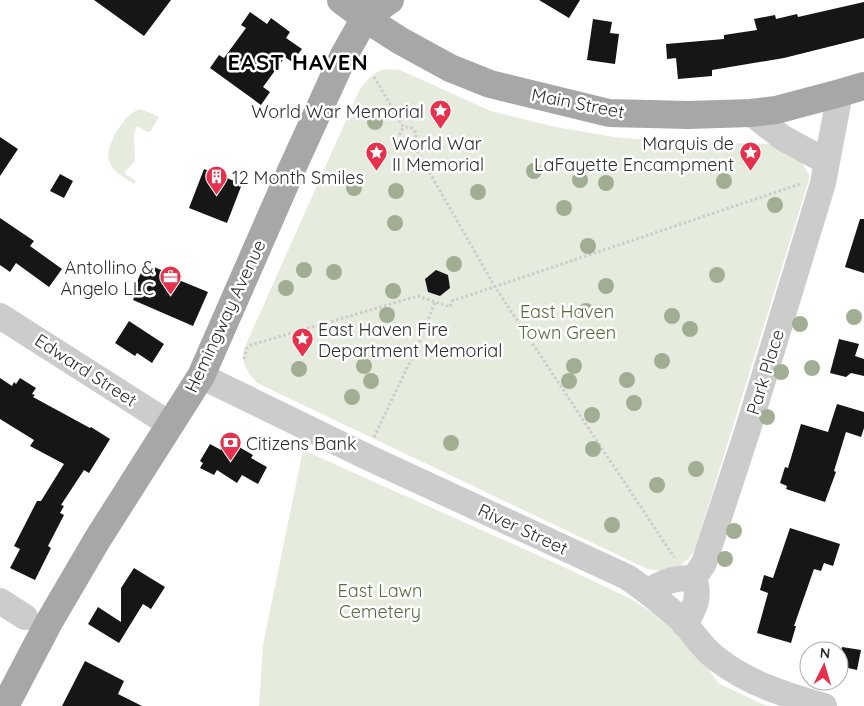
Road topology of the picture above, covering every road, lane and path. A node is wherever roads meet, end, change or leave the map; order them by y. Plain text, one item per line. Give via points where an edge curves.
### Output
1 (341, 0) edge
2 (390, 0) edge
3 (366, 9) edge
4 (374, 77) dead end
5 (852, 90) edge
6 (750, 113) junction
7 (404, 128) junction
8 (412, 142) junction
9 (825, 173) junction
10 (495, 287) junction
11 (436, 302) junction
12 (0, 316) edge
13 (244, 360) dead end
14 (201, 376) junction
15 (171, 425) junction
16 (365, 456) junction
17 (694, 578) junction
18 (648, 591) junction
19 (0, 601) edge
20 (25, 617) dead end
21 (685, 625) junction
22 (5, 706) edge
23 (824, 706) edge

1 - 3 main road, Main Street
2 - 3 main road, Hemingway Avenue
3 - 6 main road, Main Street via 399,40 450,68 490,84 609,113
3 - 14 main road, Hemingway Avenue
4 - 7 path
5 - 6 main road, Main Street via 776,110
5 - 9 street, Park Place
6 - 9 street
7 - 8 path via 415,132
7 - 8 path via 401,139
8 - 10 path
9 - 10 path
9 - 17 street, Park Place via 729,487 704,563
10 - 11 path via 452,301 450,307
10 - 17 path via 679,564
11 - 13 path via 418,296 251,345
11 - 16 path
12 - 15 street, Edward Street
14 - 15 main road, Hemingway Avenue
14 - 16 street, River Street
15 - 22 main road, Hemingway Avenue via 97,540
16 - 18 street, River Street via 626,577
17 - 18 street via 678,578
17 - 21 street via 698,596
18 - 21 street, River Street
19 - 20 street
21 - 23 street, River Street via 716,659 748,680

